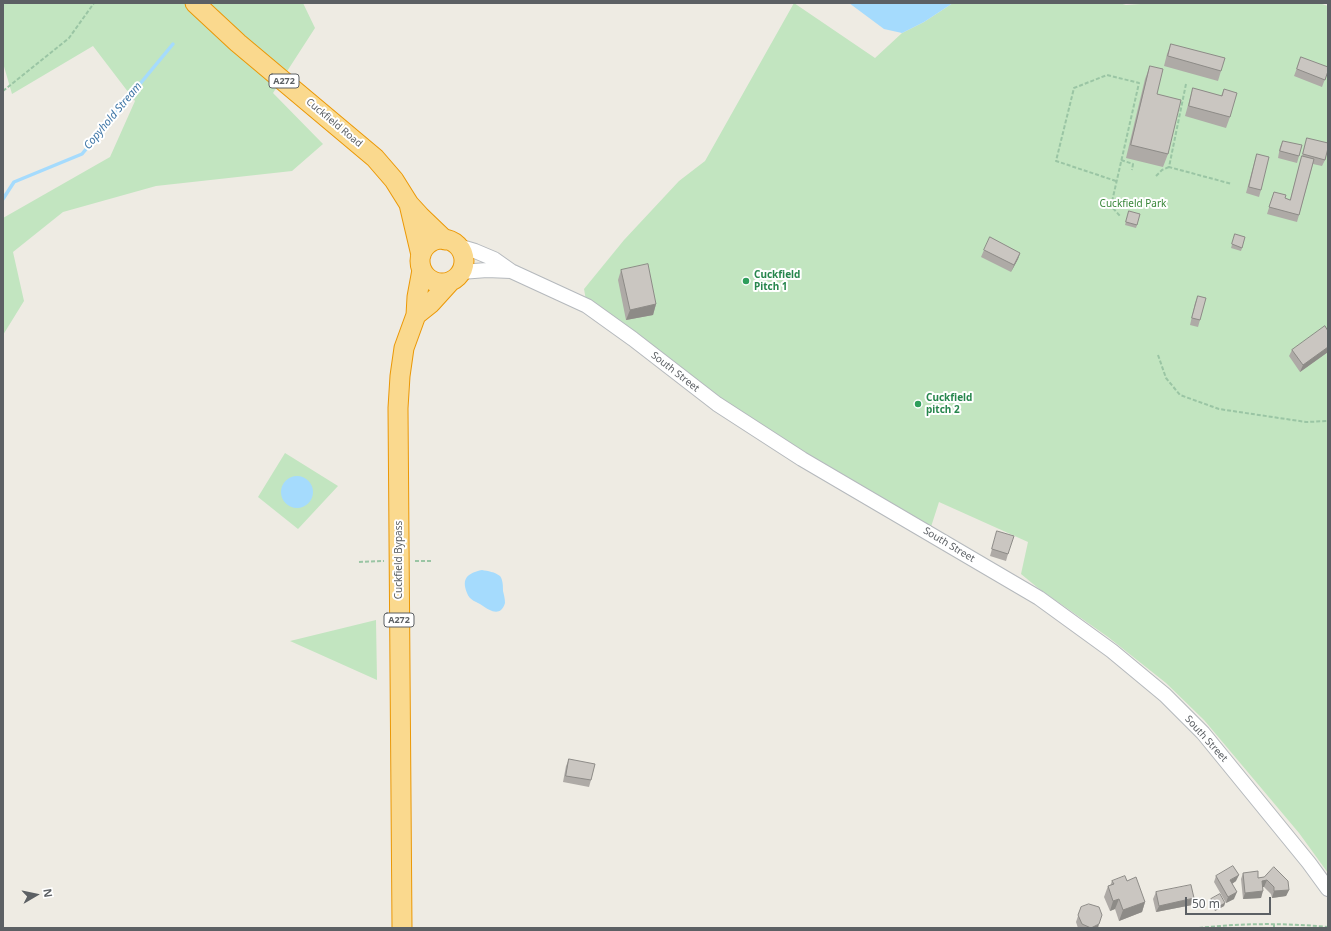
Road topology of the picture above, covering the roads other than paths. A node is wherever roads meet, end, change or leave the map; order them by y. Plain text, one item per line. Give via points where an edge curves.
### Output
1 (195, 3) edge
2 (409, 204) junction
3 (452, 243) junction
4 (422, 262) junction
5 (511, 271) junction
6 (456, 277) junction
7 (416, 315) junction
8 (1328, 889) edge
9 (402, 928) edge

1 - 2 highway, Cuckfield Road / A272 via 238,43 375,158 394,180
2 - 3 highway, Cuckfield Road / A272
2 - 4 highway, Cuckfield Road / A272
3 - 4 highway via 430,243 423,251
3 - 5 main road, South Street via 494,259
3 - 6 highway via 464,258 464,266
4 - 6 highway via 426,275 437,283 444,283
4 - 7 highway, Cuckfield Bypass / A272
5 - 6 main road, South Street via 473,270
5 - 8 main road, South Street via 587,306 717,404 802,460 1039,598 1112,651 1165,695 1204,733
6 - 7 highway
7 - 9 highway, Cuckfield Bypass / A272 via 404,348 398,408

